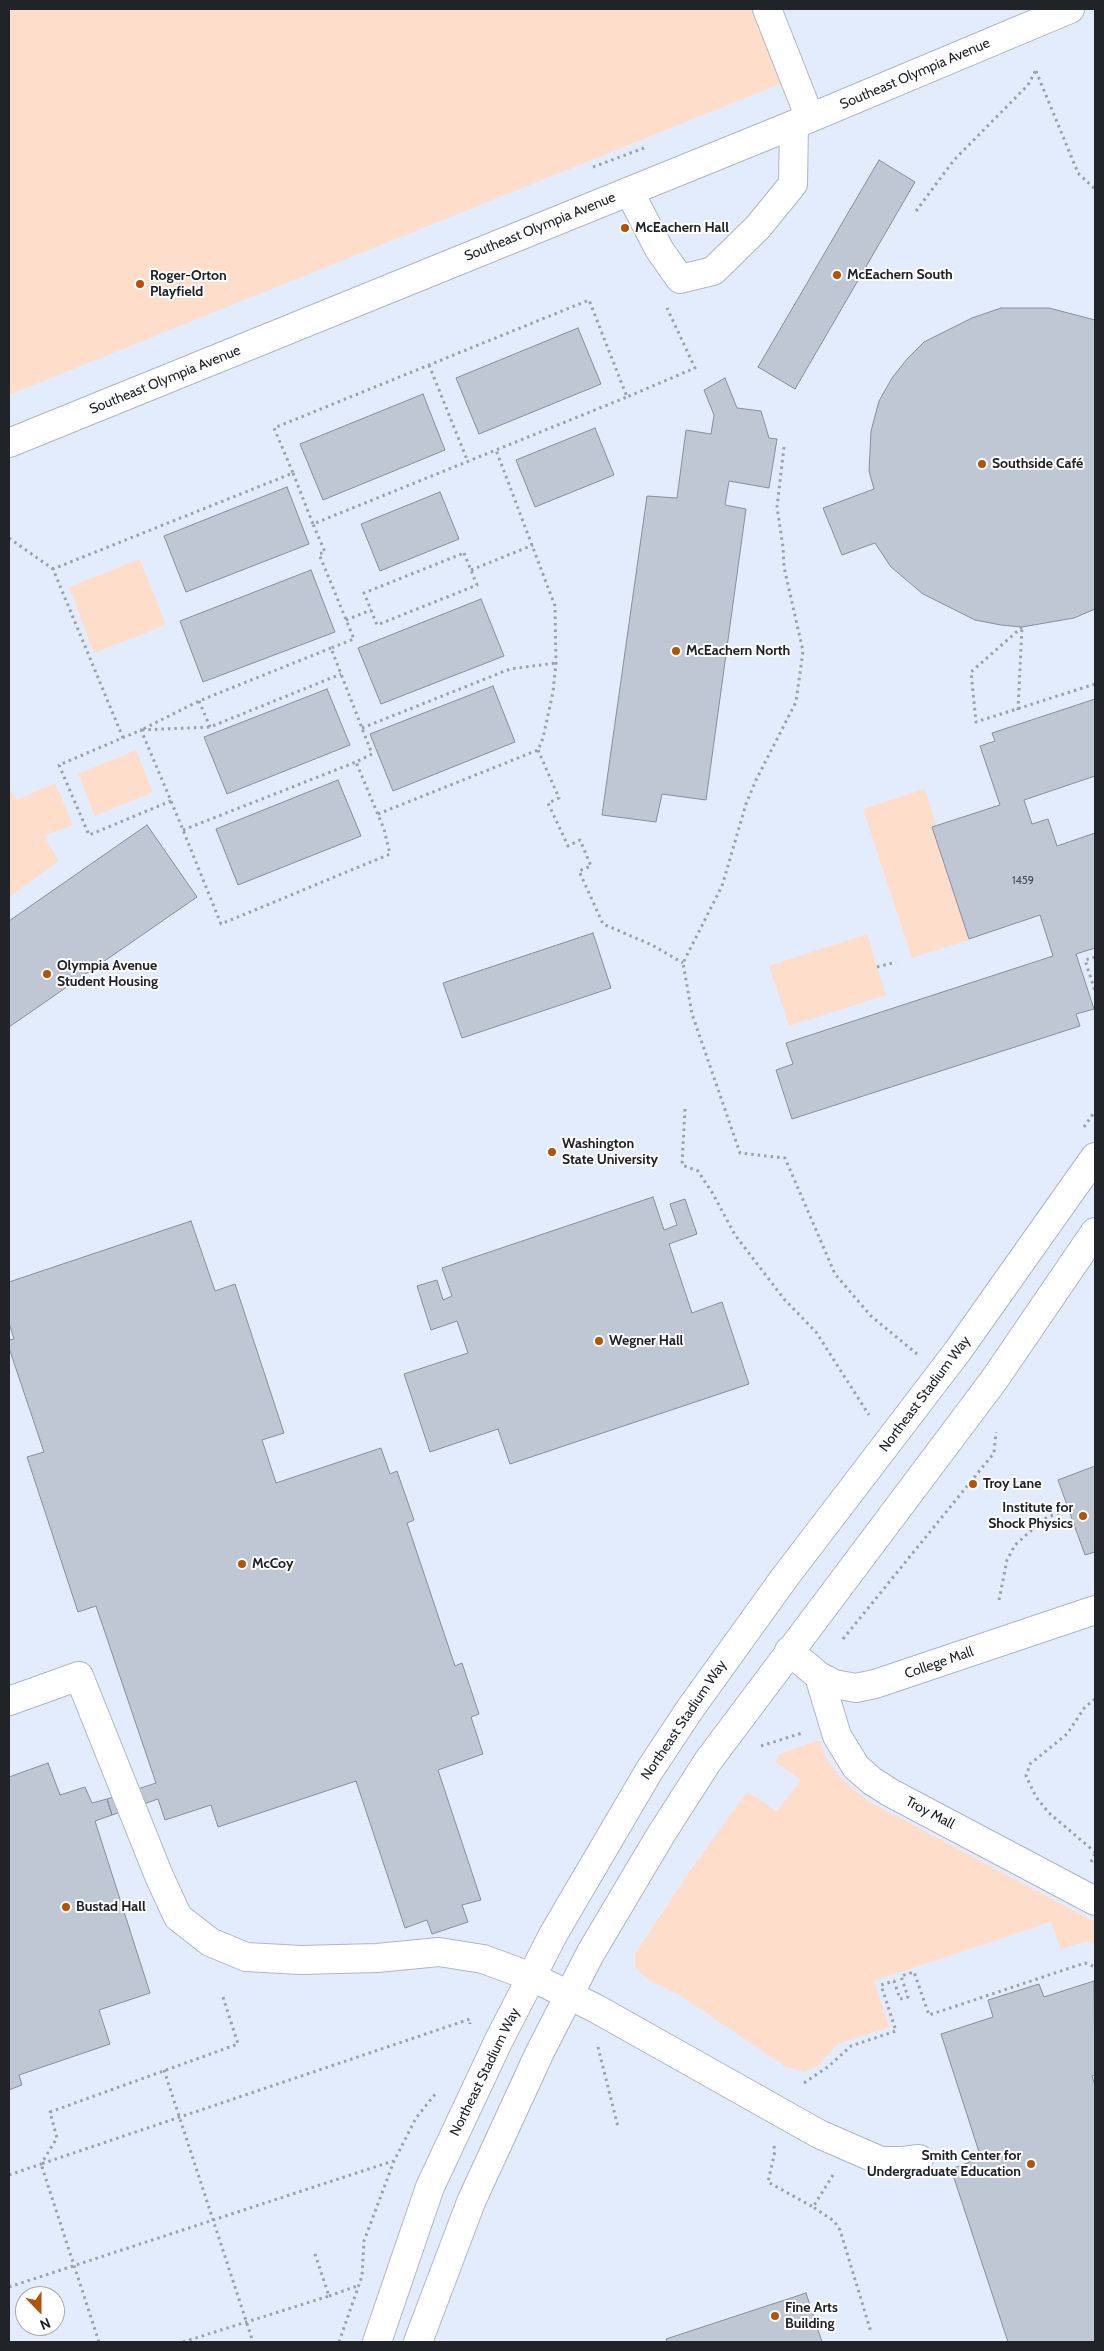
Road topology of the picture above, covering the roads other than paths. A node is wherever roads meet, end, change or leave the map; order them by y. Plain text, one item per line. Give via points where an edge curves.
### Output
1 (767, 9) edge
2 (1070, 9) edge
3 (802, 122) junction
4 (629, 191) junction
5 (9, 443) edge
6 (1095, 1158) edge
7 (1095, 1232) edge
8 (1095, 1610) edge
9 (789, 1651) junction
10 (818, 1676) junction
11 (9, 1701) edge
12 (1095, 1901) edge
13 (532, 1978) junction
14 (570, 1997) junction
15 (919, 2159) dead end
16 (377, 2342) edge
17 (418, 2342) edge

1 - 3 main road
2 - 3 main road, Southeast Olympia Avenue
3 - 4 main road, Southeast Olympia Avenue
3 - 4 main road via 793,184 758,227 713,271 680,279 659,249
4 - 5 main road, Southeast Olympia Avenue
6 - 13 main road, Northeast Stadium Way via 957,1352 690,1709 649,1771 554,1933
7 - 9 main road via 994,1380
8 - 10 main road, College Mall via 875,1684 856,1688 834,1684
9 - 10 main road, College Mall
9 - 14 main road via 687,1794 590,1954
10 - 12 main road, Troy Mall via 837,1736 856,1767 872,1780
11 - 13 main road via 78,1676 158,1876 178,1916 210,1942 246,1957 301,1960 439,1952 483,1959
13 - 14 main road
13 - 16 main road, Northeast Stadium Way via 430,2187
14 - 15 main road via 818,2134 881,2161
14 - 17 main road via 539,2054 471,2202

